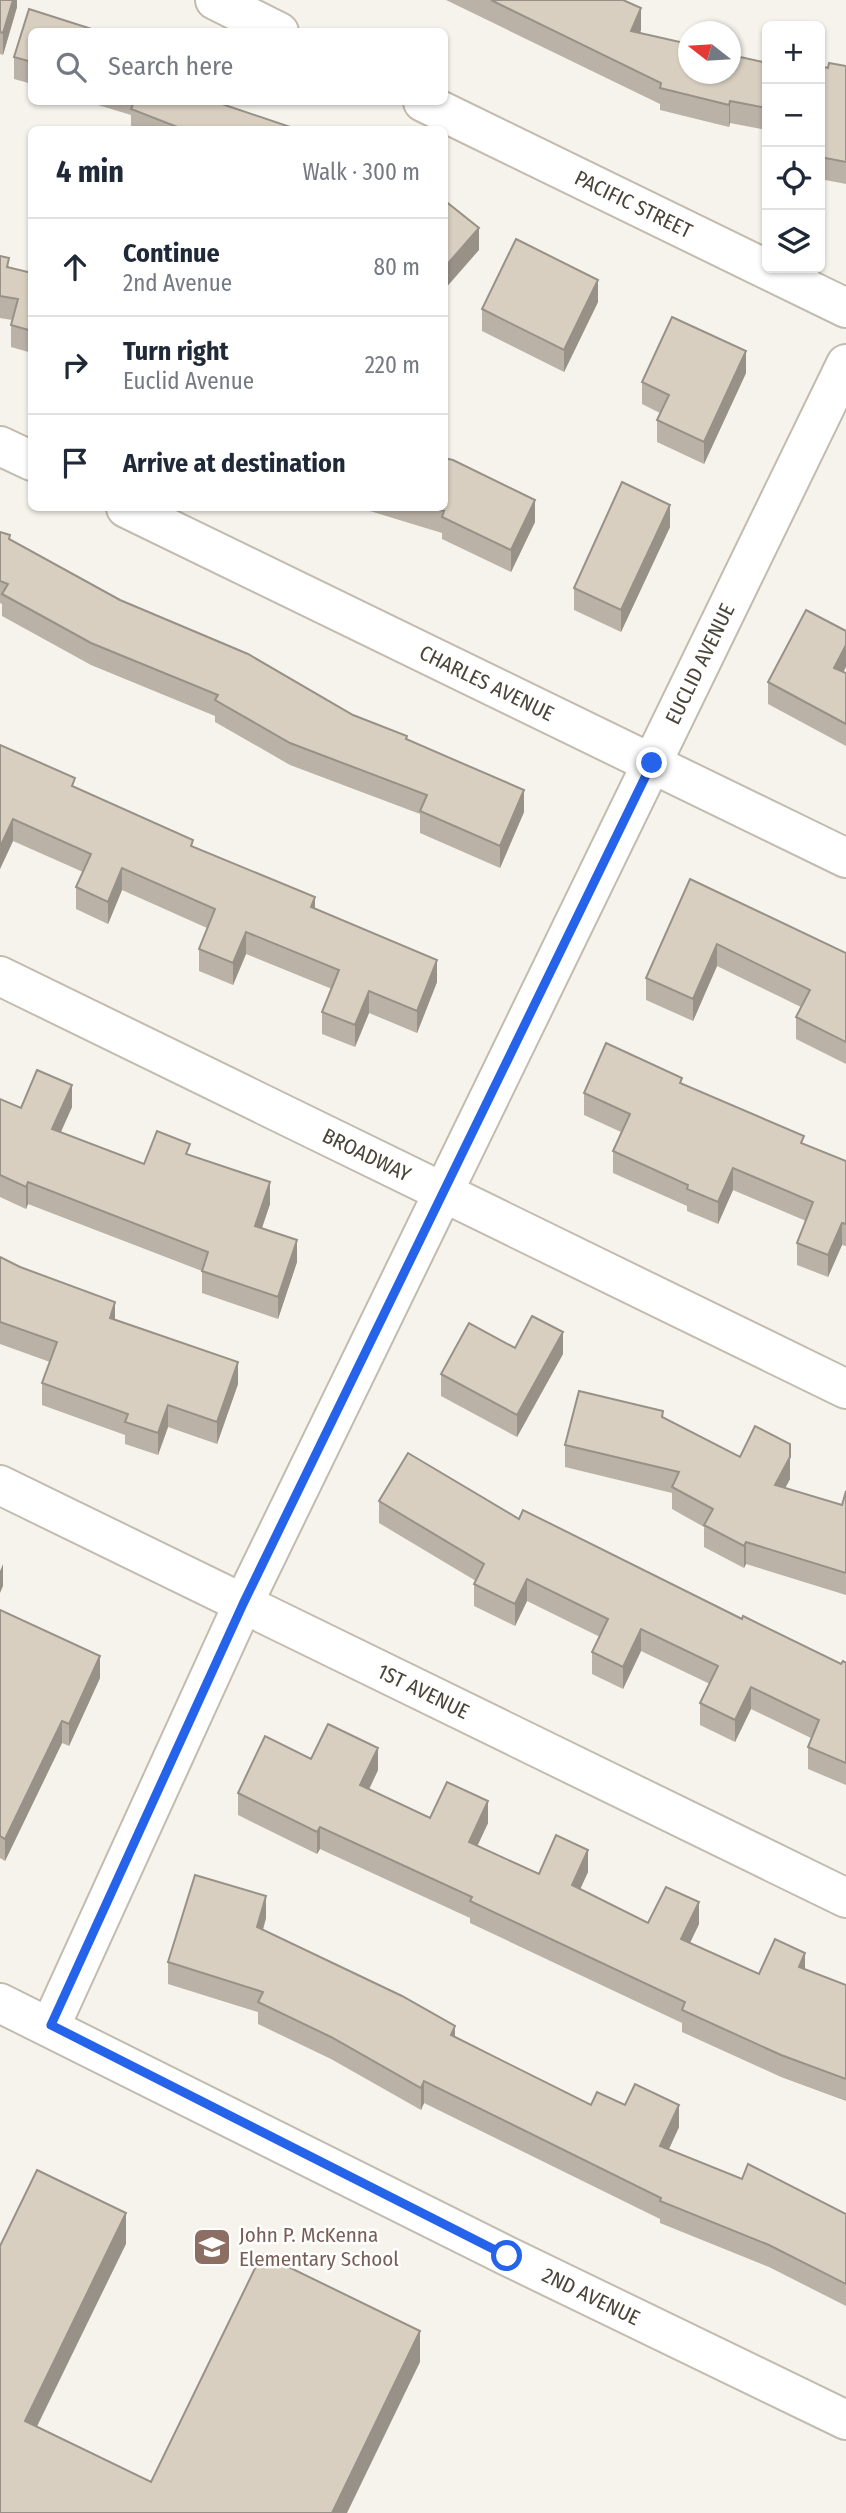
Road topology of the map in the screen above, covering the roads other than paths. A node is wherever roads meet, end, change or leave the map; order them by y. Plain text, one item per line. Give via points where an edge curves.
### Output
1 (215, 0) edge
2 (271, 28) edge
3 (429, 105) edge
4 (846, 308) edge
5 (846, 364) edge
6 (0, 446) edge
7 (28, 459) edge
8 (132, 511) edge
9 (652, 763) junction
10 (846, 858) edge
11 (0, 976) edge
12 (443, 1192) junction
13 (846, 1389) edge
14 (0, 1485) edge
15 (243, 1604) junction
16 (846, 1898) edge
17 (0, 2003) edge
18 (51, 2025) junction
19 (846, 2420) edge

1 - 2 street
3 - 4 street, PACIFIC STREET
5 - 9 street, EUCLID AVENUE
6 - 7 street
8 - 9 street, CHARLES AVENUE
9 - 10 street, CHARLES AVENUE
9 - 12 street, EUCLID AVENUE
11 - 12 street, BROADWAY
12 - 13 street, BROADWAY
12 - 15 street, EUCLID AVENUE
14 - 15 street, 1ST AVENUE
15 - 16 street, 1ST AVENUE
15 - 18 street, EUCLID AVENUE
17 - 18 street, 2ND AVENUE
18 - 19 street, 2ND AVENUE via 495,2250

